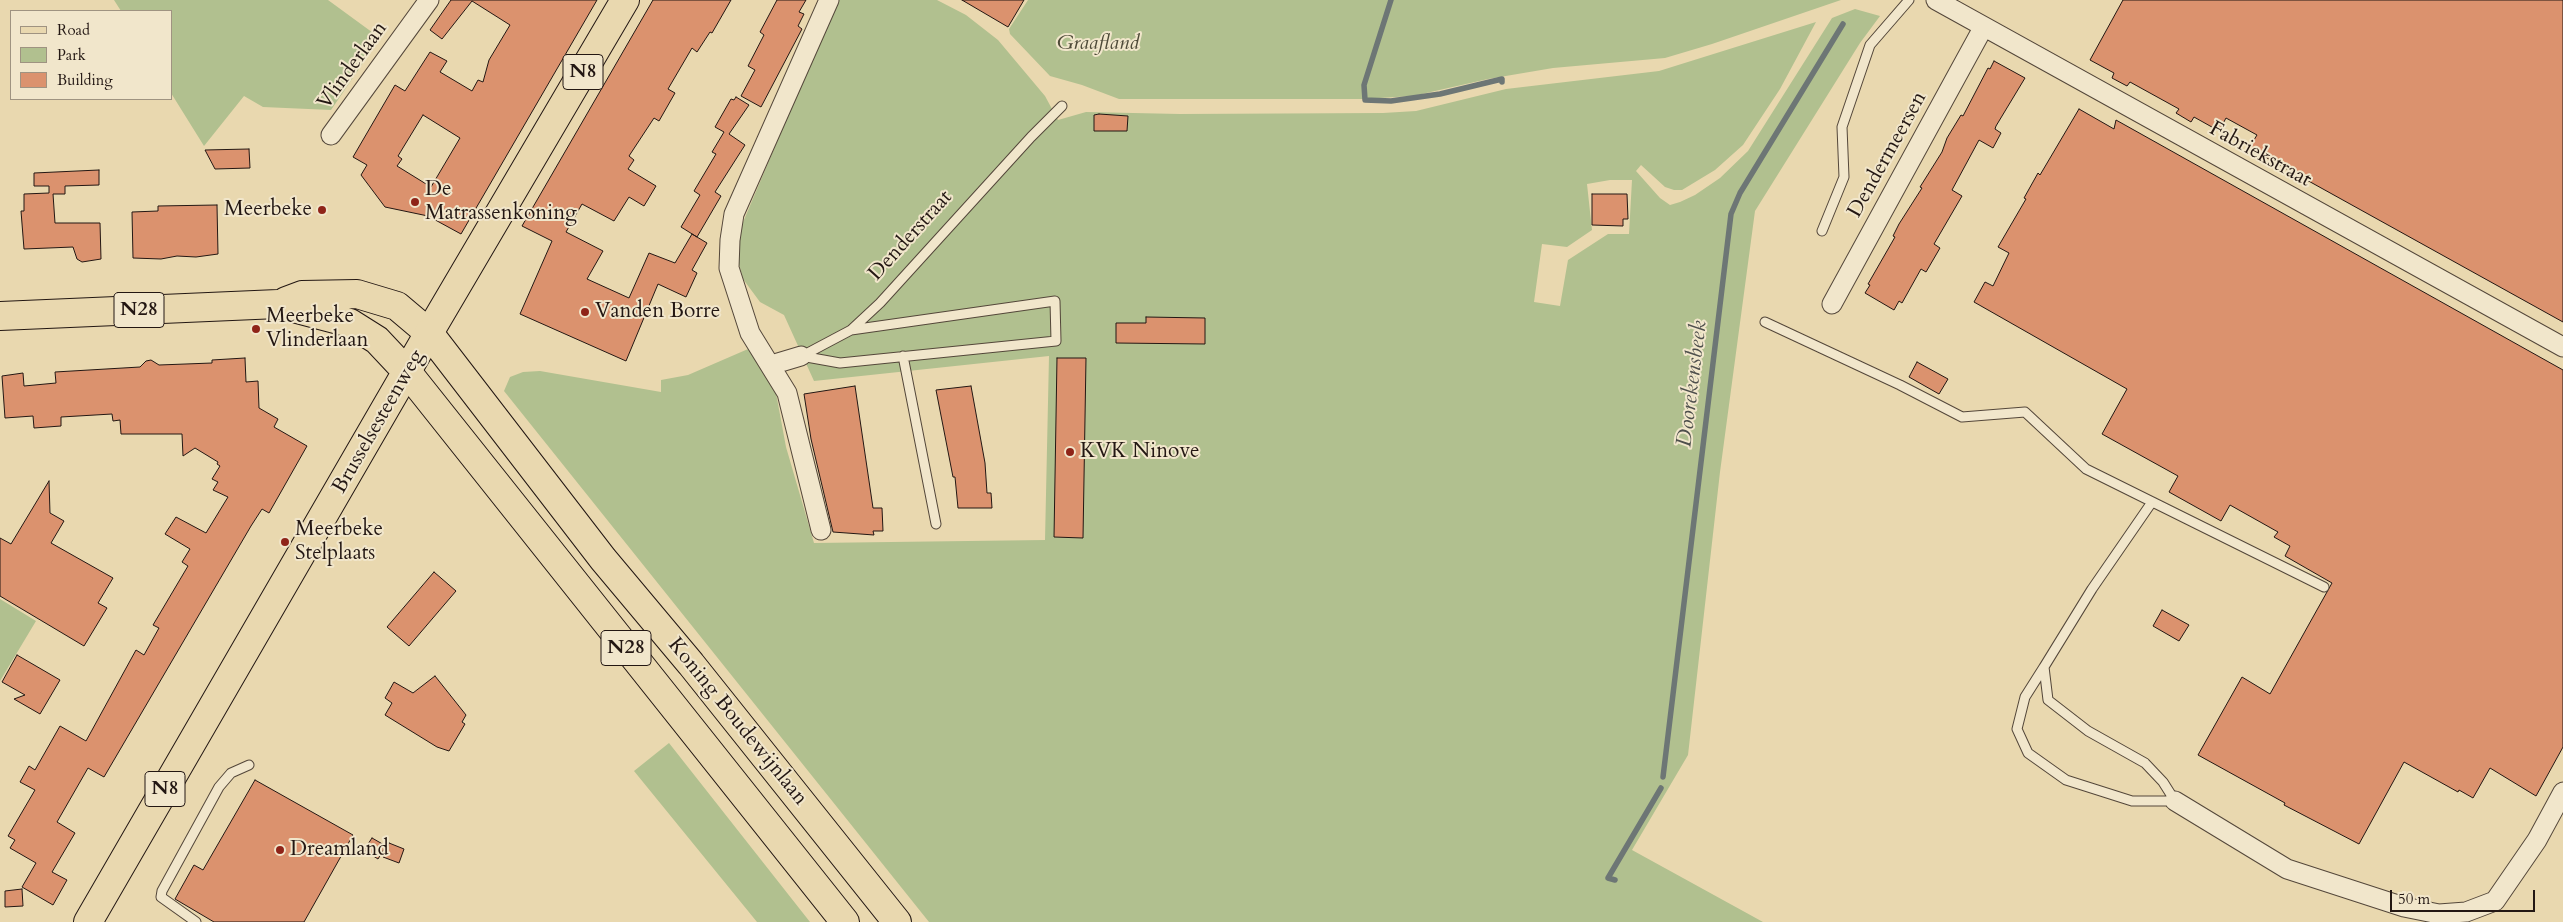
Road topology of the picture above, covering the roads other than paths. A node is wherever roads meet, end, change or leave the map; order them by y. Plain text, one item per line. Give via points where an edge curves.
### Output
1 (429, 0) edge
2 (625, 0) edge
3 (829, 0) edge
4 (1909, 0) edge
5 (1936, 0) edge
6 (1983, 28) junction
7 (1062, 106) dead end
8 (331, 135) dead end
9 (1822, 231) dead end
10 (278, 304) junction
11 (1832, 304) dead end
12 (0, 316) edge
13 (1765, 322) dead end
14 (851, 330) junction
15 (429, 333) junction
16 (2563, 348) edge
17 (801, 356) junction
18 (903, 356) junction
19 (771, 365) junction
20 (408, 373) junction
21 (2152, 502) junction
22 (936, 524) dead end
23 (821, 530) dead end
24 (2324, 587) dead end
25 (2044, 667) junction
26 (248, 765) dead end
27 (2563, 792) edge
28 (2175, 801) junction
29 (88, 922) edge
30 (196, 922) edge
31 (845, 922) edge
32 (897, 922) edge

1 - 8 street, Vlinderlaan
2 - 15 main road, Brusselsesteenweg / N8
3 - 19 street via 734,214 729,268 750,333
4 - 9 lane via 1870,45 1842,127 1844,177
5 - 6 street, Fabriekstraat
6 - 11 street, Dendermeersen
6 - 16 street, Fabriekstraat
7 - 14 lane, Denderstraat via 880,303
10 - 12 main road, N28
10 - 15 main road, N28 via 302,295 358,294 397,306
10 - 20 main road, N28 via 350,323 377,340
13 - 21 lane via 1962,417 2024,412 2086,469
14 - 17 lane, Denderstraat
14 - 18 lane via 1055,302 1056,341
15 - 20 main road, Brusselsesteenweg / N8
15 - 32 main road, Koning Boudewijnlaan / N28 via 603,558
17 - 18 lane via 840,363
17 - 19 street, Denderstraat
18 - 22 lane
19 - 23 street via 787,393
20 - 29 main road, Brusselsesteenweg / N8
20 - 31 main road, Koning Boudewijnlaan / N28
21 - 24 lane
21 - 25 lane via 2092,589
25 - 28 lane via 2048,700 2088,731 2145,763
25 - 28 lane via 2026,697 2017,729 2028,753 2066,780 2132,800
26 - 30 lane via 231,773 219,787 162,891 161,897
27 - 28 street via 2537,840 2495,901 2466,912 2439,914 2396,904 2287,869

